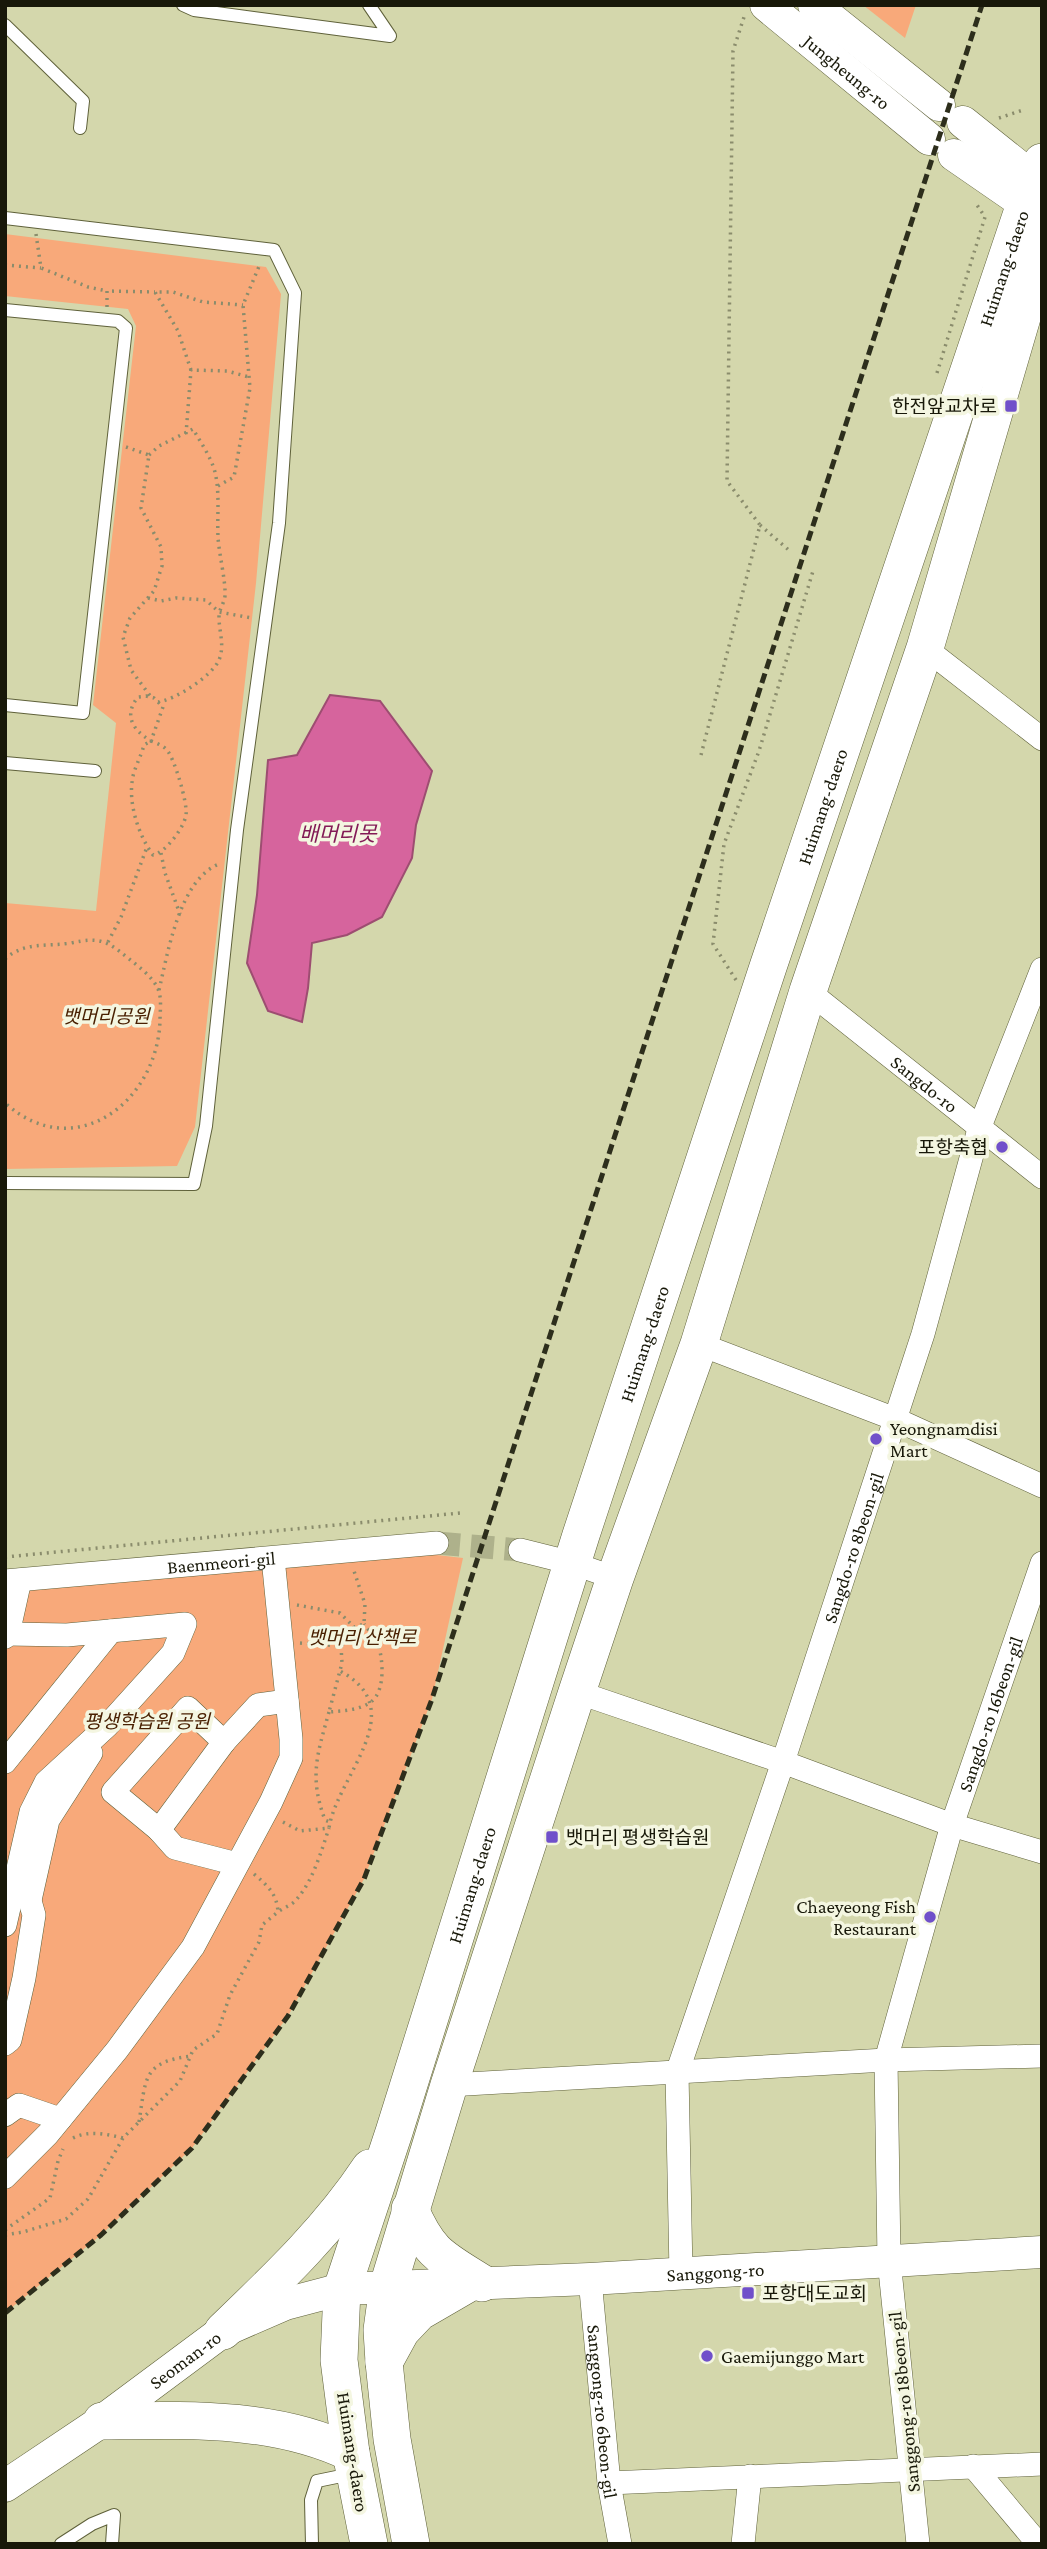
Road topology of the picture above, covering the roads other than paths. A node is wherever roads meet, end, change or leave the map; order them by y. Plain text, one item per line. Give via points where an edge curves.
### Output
1 (183, 5) edge
2 (369, 5) edge
3 (814, 5) edge
4 (757, 7) edge
5 (5, 25) edge
6 (80, 128) dead end
7 (1037, 190) edge
8 (5, 218) edge
9 (1042, 248) edge
10 (5, 310) edge
11 (925, 648) junction
12 (5, 705) edge
13 (1042, 739) edge
14 (5, 763) edge
15 (95, 771) dead end
16 (1042, 968) edge
17 (808, 991) junction
18 (979, 1129) junction
19 (1042, 1177) edge
20 (5, 1183) edge
21 (699, 1344) junction
22 (895, 1419) junction
23 (1042, 1486) edge
24 (437, 1544) tunnel mouth
25 (520, 1550) tunnel mouth
26 (273, 1558) junction
27 (572, 1563) junction
28 (1042, 1563) edge
29 (615, 1578) junction
30 (13, 1581) edge
31 (111, 1631) junction
32 (7, 1635) edge
33 (577, 1692) junction
34 (287, 1701) junction
35 (107, 1726) junction
36 (224, 1742) junction
37 (5, 1762) edge
38 (783, 1762) junction
39 (952, 1825) junction
40 (159, 1830) junction
41 (1042, 1852) edge
42 (20, 1864) junction
43 (237, 1864) junction
44 (30, 1900) junction
45 (5, 1924) edge
46 (5, 2044) edge
47 (1042, 2056) edge
48 (886, 2060) junction
49 (677, 2073) junction
50 (449, 2085) junction
51 (5, 2115) edge
52 (60, 2119) junction
53 (394, 2133) junction
54 (5, 2178) edge
55 (410, 2209) junction
56 (1042, 2252) edge
57 (889, 2260) junction
58 (681, 2273) junction
59 (590, 2279) junction
60 (475, 2283) junction
61 (388, 2286) junction
62 (342, 2289) junction
63 (223, 2331) junction
64 (384, 2362) junction
65 (102, 2421) junction
66 (353, 2463) junction
67 (1042, 2464) edge
68 (973, 2466) junction
69 (911, 2469) junction
70 (750, 2476) junction
71 (609, 2483) junction
72 (5, 2486) edge
73 (61, 2544) edge
74 (112, 2544) edge
75 (312, 2544) edge
76 (369, 2544) edge
77 (411, 2544) edge
78 (620, 2544) edge
79 (743, 2544) edge
80 (918, 2544) edge
81 (1042, 2544) edge

1 - 2 lane via 390,36
3 - 7 main road, Jungheung-ro via 951,113
4 - 7 main road, Jungheung-ro via 942,147
5 - 6 lane via 83,101
7 - 27 main road, Huimang-daero via 754,1010
8 - 20 lane via 274,250 295,293 279,523 234,858 206,1126 194,1184
9 - 11 main road, Huimang-daero
10 - 12 lane via 118,321 127,328 83,713
11 - 13 street
11 - 17 main road, Huimang-daero
14 - 15 lane
16 - 18 street, Sangdo-ro 8beon-gil
17 - 18 street, Sangdo-ro
17 - 21 main road, Huimang-daero
18 - 19 street, Sangdo-ro
18 - 22 street, Sangdo-ro 8beon-gil
21 - 22 street
21 - 29 main road, Huimang-daero
22 - 23 street
22 - 38 street, Sangdo-ro 8beon-gil
24 - 26 street, Baenmeori-gil
25 - 27 street
26 - 30 street, Baenmeori-gil
26 - 34 street
27 - 29 street
27 - 53 main road, Huimang-daero
28 - 39 street, Sangdo-ro 16beon-gil
29 - 33 main road, Huimang-daero
30 - 32 street
31 - 32 street
31 - 35 street via 185,1624 173,1653
31 - 37 street
33 - 38 street
33 - 50 main road, Huimang-daero
34 - 36 street via 258,1705
34 - 43 street via 291,1758
35 - 42 street via 46,1782 31,1812
35 - 44 street via 48,1820
36 - 40 street
36 - 40 street via 188,1709 113,1792
38 - 39 street
38 - 49 street, Sangdo-ro 8beon-gil
39 - 41 street
39 - 48 street, Sangdo-ro 16beon-gil
40 - 43 street via 174,1847
42 - 44 street
42 - 45 street
43 - 52 street via 193,1947
44 - 46 street via 34,1915 24,1978 10,2040
47 - 48 street
48 - 49 street
48 - 57 street, Sangdo-ro 16beon-gil
49 - 50 street
49 - 58 street, Sangdo-ro 8beon-gil
50 - 55 main road, Huimang-daero
51 - 52 street via 19,2105
52 - 54 street
53 - 62 main road, Huimang-daero
53 - 63 main road via 348,2202
55 - 60 main road via 428,2244
55 - 61 main road, Huimang-daero
56 - 57 main road, Sanggong-ro
57 - 58 main road, Sanggong-ro
57 - 69 street, Sanggong-ro 18beon-gil
58 - 59 main road, Sanggong-ro
59 - 60 main road, Sanggong-ro
59 - 71 street, Sanggong-ro 6beon-gil
60 - 61 main road, Sanggong-ro
60 - 64 main road via 419,2312 401,2331
61 - 62 main road, Seoman-ro
61 - 64 main road, Huimang-daero via 382,2330
62 - 63 main road, Seoman-ro via 285,2304
62 - 66 main road, Huimang-daero via 339,2360
63 - 65 main road, Seoman-ro
64 - 77 main road, Huimang-daero via 392,2440
65 - 66 main road via 199,2420 301,2433
65 - 72 main road, Seoman-ro
66 - 75 lane via 317,2481 311,2500
66 - 76 main road, Huimang-daero
67 - 68 street
68 - 69 street
68 - 81 street
69 - 70 street
69 - 80 street, Sanggong-ro 18beon-gil
70 - 71 street
70 - 79 street
71 - 78 street, Sanggong-ro 6beon-gil
73 - 74 lane via 114,2515

